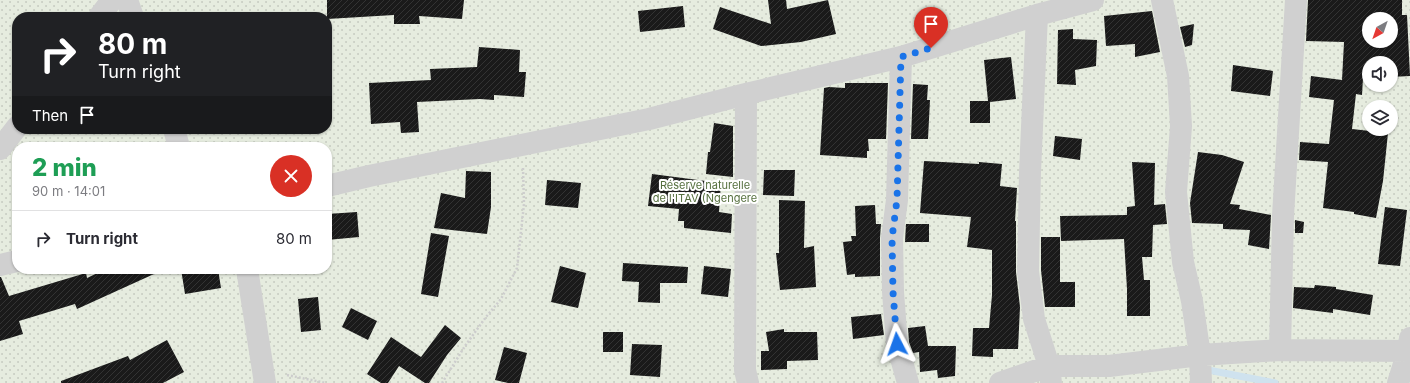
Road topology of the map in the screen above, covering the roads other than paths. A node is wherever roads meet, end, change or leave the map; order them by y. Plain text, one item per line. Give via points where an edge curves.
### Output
1 (112, 0) edge
2 (127, 0) edge
3 (1093, 0) edge
4 (1162, 0) edge
5 (1296, 0) edge
6 (103, 12) edge
7 (131, 12) edge
8 (1037, 14) junction
9 (901, 57) junction
10 (746, 94) junction
11 (12, 133) edge
12 (0, 149) edge
13 (332, 185) edge
14 (12, 262) edge
15 (0, 265) edge
16 (248, 274) edge
17 (1409, 347) edge
18 (1280, 350) junction
19 (1200, 356) junction
20 (1050, 375) edge
21 (264, 377) edge
22 (748, 383) edge
23 (908, 383) edge
24 (1000, 383) edge
25 (1201, 383) edge
26 (1398, 383) edge

1 - 6 street
2 - 7 street
3 - 8 street
4 - 19 street via 1178,76 1181,126 1176,192 1183,262
5 - 18 street via 1283,216
8 - 9 street
8 - 20 street via 1028,271 1034,319
9 - 10 street
9 - 23 street via 897,200 892,238 893,292 897,344
10 - 13 street via 649,119
10 - 22 street via 745,370
11 - 12 street
14 - 15 street
16 - 21 street
17 - 18 street
17 - 26 street
18 - 19 street
19 - 20 street
19 - 25 street
20 - 24 street

